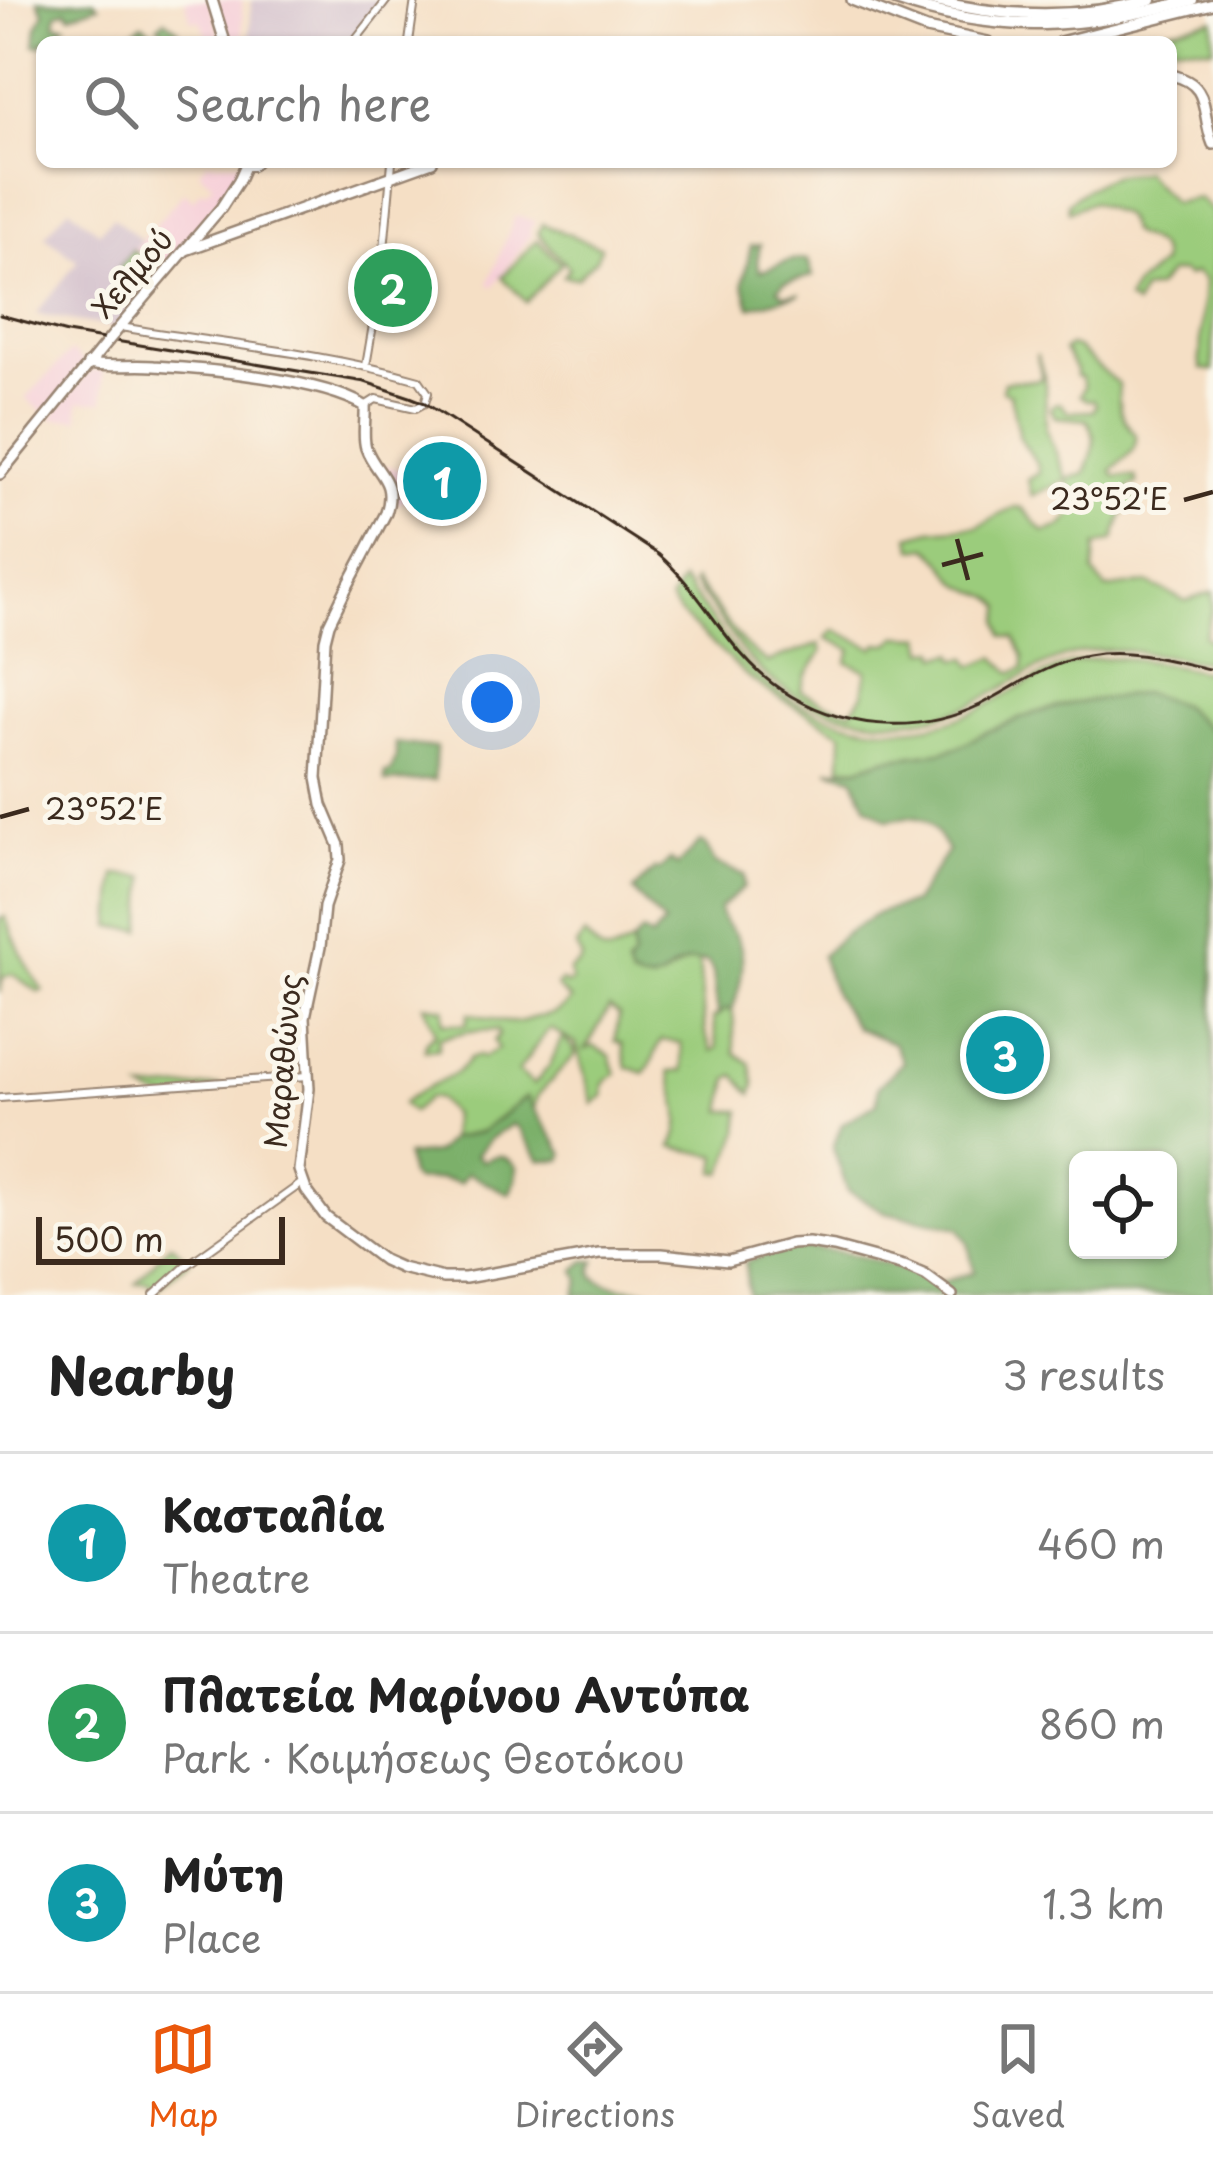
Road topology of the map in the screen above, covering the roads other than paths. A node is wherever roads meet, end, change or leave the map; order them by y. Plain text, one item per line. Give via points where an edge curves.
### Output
1 (212, 0) edge
2 (388, 0) edge
3 (415, 0) edge
4 (852, 0) edge
5 (896, 0) edge
6 (931, 0) edge
7 (1151, 0) edge
8 (1192, 0) edge
9 (1213, 4) edge
10 (222, 36) edge
11 (359, 36) edge
12 (411, 36) edge
13 (956, 36) edge
14 (1101, 36) edge
15 (1177, 77) edge
16 (1213, 144) edge
17 (245, 168) edge
18 (391, 168) edge
19 (416, 168) edge
20 (390, 178) junction
21 (185, 250) junction
22 (114, 334) junction
23 (88, 364) junction
24 (366, 366) junction
25 (365, 406) junction
26 (0, 473) edge
27 (308, 1076) junction
28 (0, 1098) edge
29 (303, 1185) junction
30 (155, 1294) edge
31 (952, 1295) edge

1 - 10 main road
2 - 11 street
3 - 12 street
4 - 13 main road
5 - 8 highway via 1041,26
6 - 7 highway via 1041,15
9 - 14 main road
15 - 16 main road via 1201,93
17 - 21 main road, Χελμού
18 - 20 street
19 - 20 main road
20 - 21 main road
20 - 24 street
21 - 22 main road, Χελμού
22 - 23 main road, Χελμού
22 - 24 street
23 - 25 main road via 244,375
23 - 26 main road
24 - 25 street via 419,380 428,393 421,406 378,399
25 - 27 main road, Μαραθώνος via 366,446 390,500 325,640 317,778 340,860 306,1012
27 - 28 street
27 - 29 main road, Μαραθώνος
29 - 30 street
29 - 31 main road, Μαραθώνος via 332,1224 383,1260 446,1278 599,1253 728,1261 808,1243 904,1266

